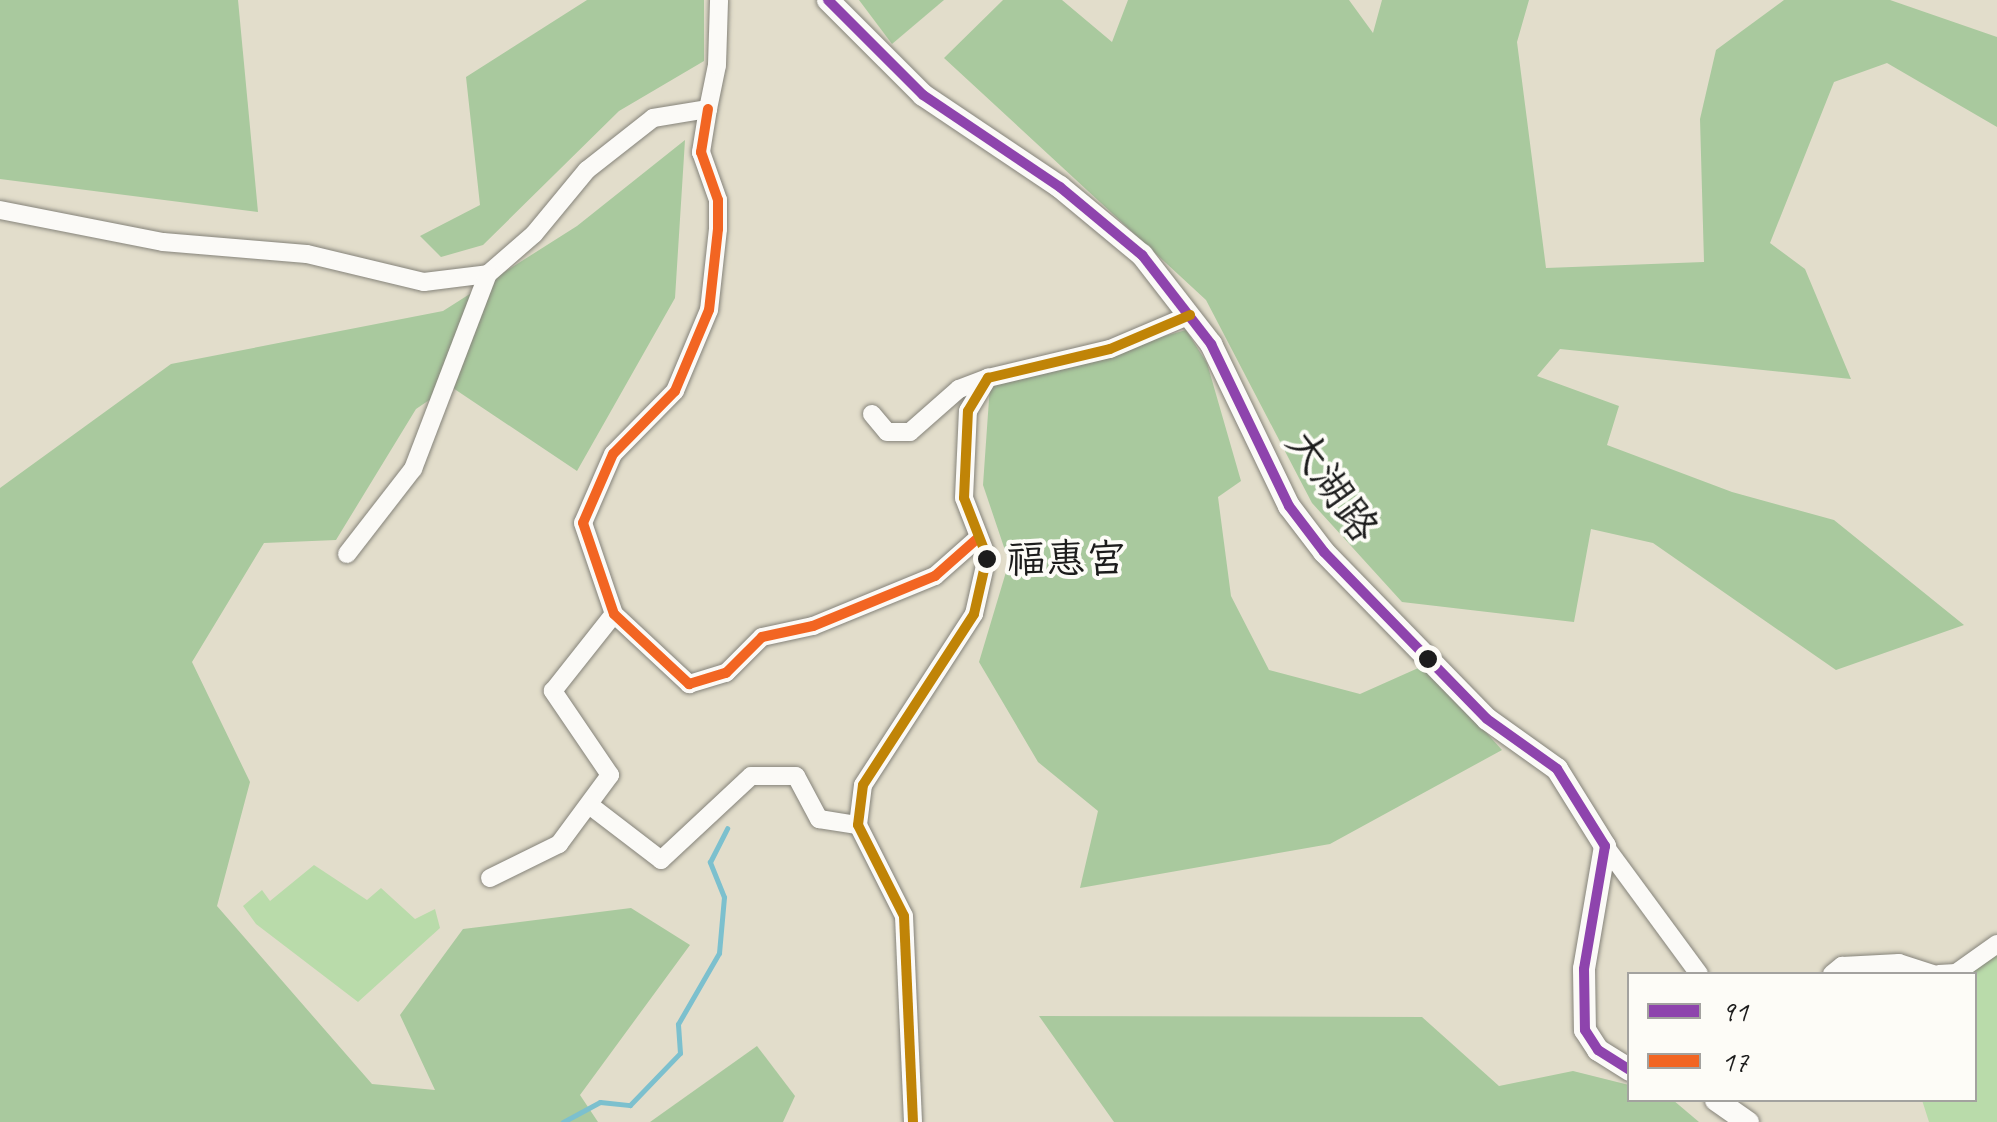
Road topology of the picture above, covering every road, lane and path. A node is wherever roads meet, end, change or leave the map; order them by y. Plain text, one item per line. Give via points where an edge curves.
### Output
1 (718, 0) edge
2 (828, 0) edge
3 (708, 108) junction
4 (0, 210) edge
5 (488, 274) junction
6 (1190, 315) junction
7 (988, 378) junction
8 (872, 414) dead end
9 (978, 538) junction
10 (347, 554) dead end
11 (614, 614) junction
12 (592, 807) junction
13 (858, 826) junction
14 (1605, 846) junction
15 (490, 878) dead end
16 (1997, 944) edge
17 (1698, 972) edge
18 (1834, 972) edge
19 (1929, 972) edge
20 (1959, 972) edge
21 (1627, 1068) edge
22 (1719, 1102) edge
23 (913, 1122) edge
24 (1748, 1122) edge

1 - 3 street
2 - 6 street, 大湖路 via 923,95 1060,186 1142,255
3 - 5 street via 654,118 586,170 534,234
3 - 11 street via 702,152 718,214 709,310 675,392 613,454 583,524
4 - 5 street via 162,242 307,254 424,282
5 - 10 street via 414,469
6 - 7 street via 1110,348
6 - 14 street, 大湖路 via 1211,344 1289,506 1324,552 1487,719 1557,769
7 - 8 street via 959,389 910,432 886,432
7 - 9 street via 968,412 964,498
9 - 11 street via 935,576 813,626 762,637 726,673 689,684
9 - 13 street via 987,557 974,614 863,785
11 - 12 street via 552,690 610,775
12 - 13 street via 661,860 751,776 796,776 819,819
12 - 15 street via 560,844
13 - 23 street via 904,916
14 - 17 street
14 - 21 street via 1584,969 1585,1030 1598,1050
16 - 20 street
18 - 19 street via 1899,963
22 - 24 street

